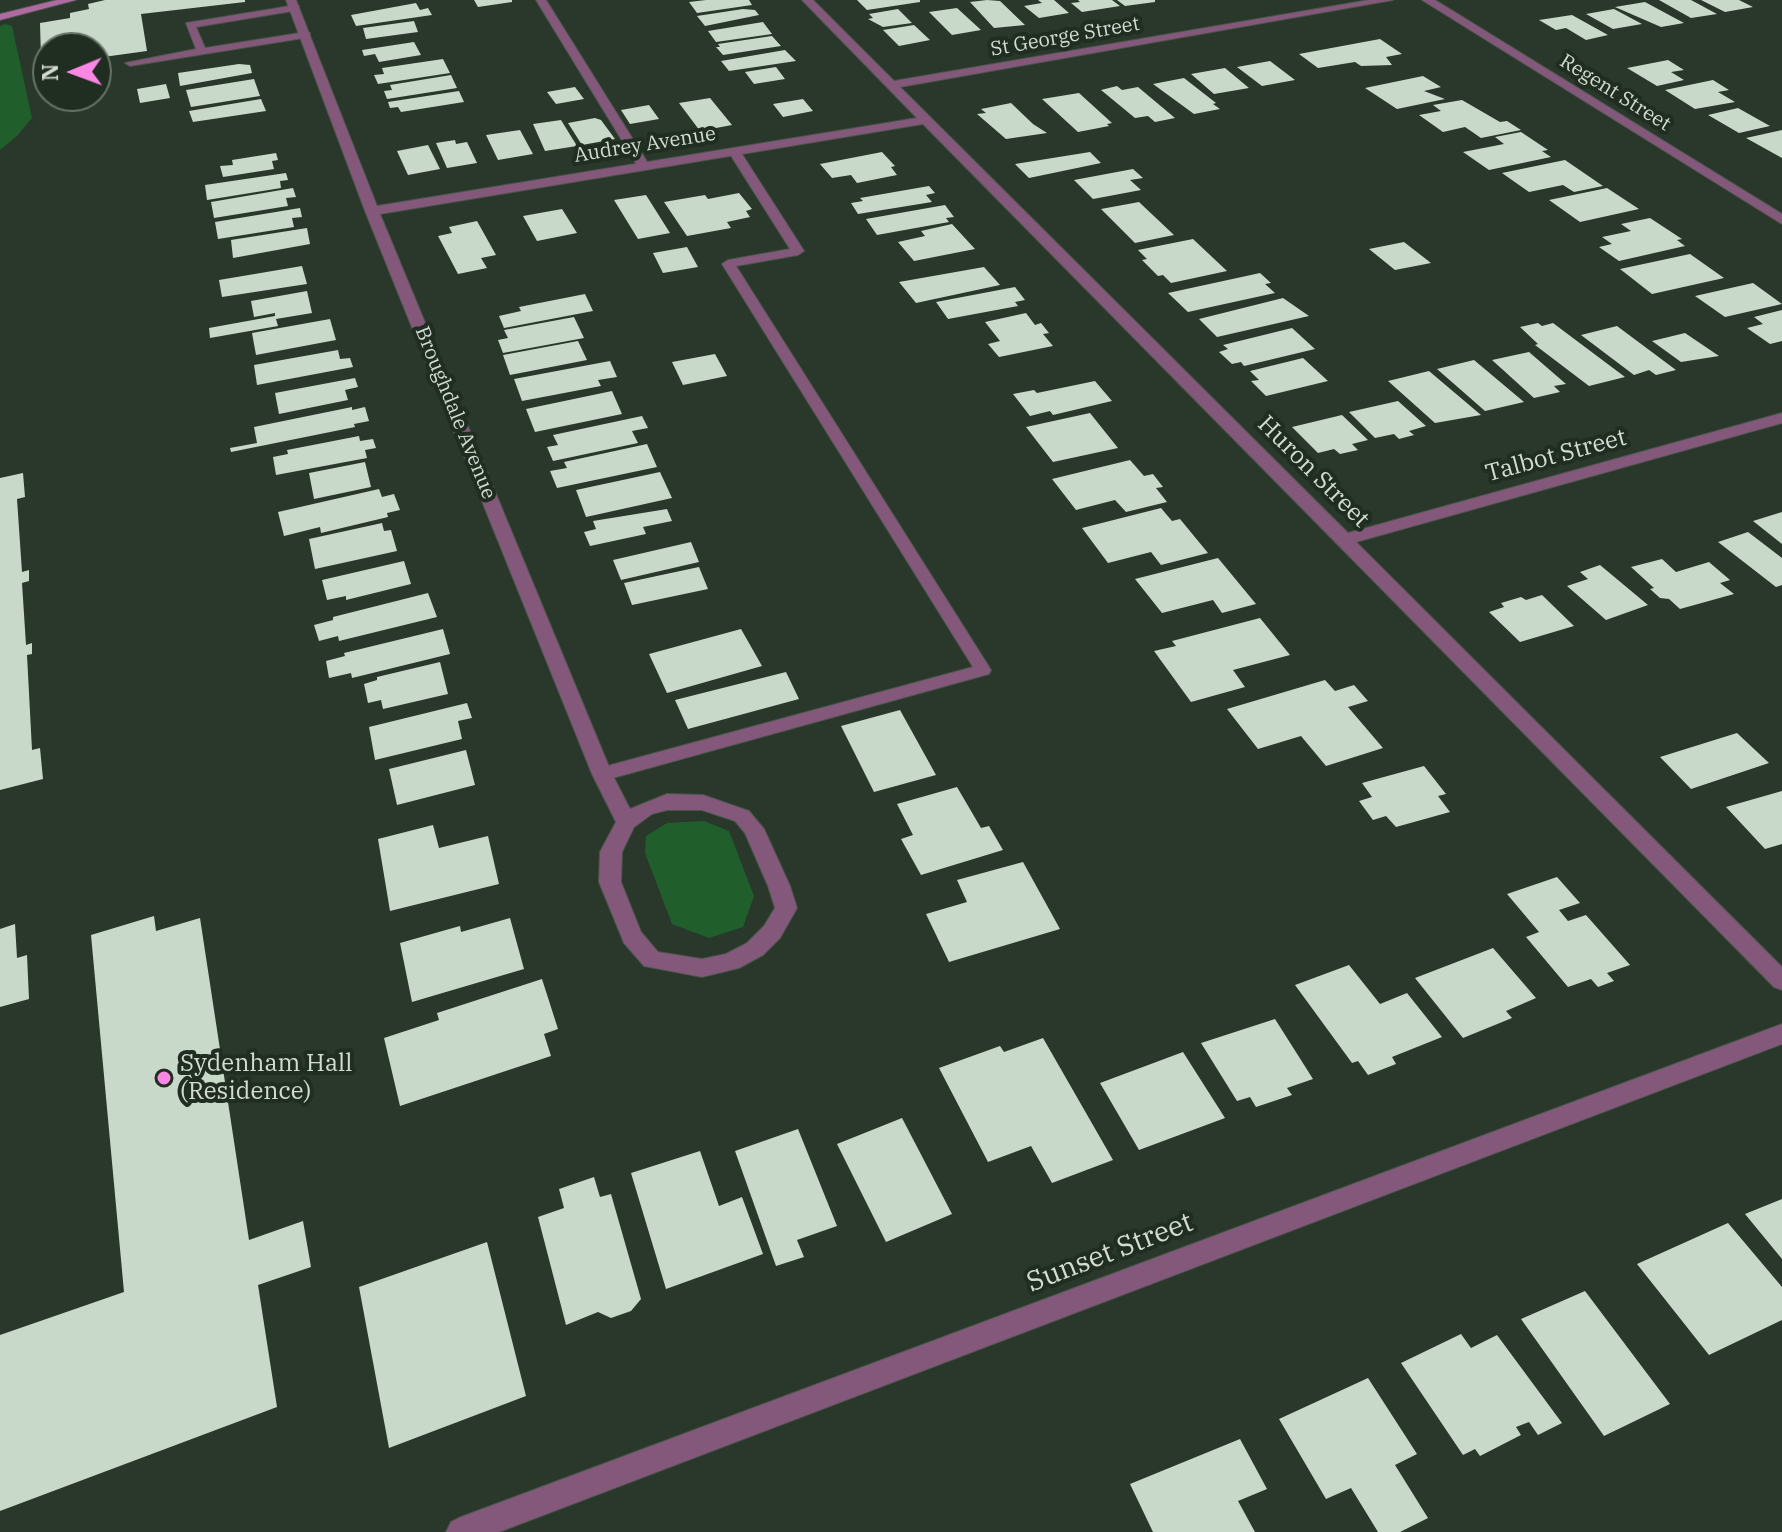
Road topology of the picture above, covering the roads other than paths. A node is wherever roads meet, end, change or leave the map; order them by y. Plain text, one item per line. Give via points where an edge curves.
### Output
1 (71, 0) edge
2 (541, 0) edge
3 (807, 0) edge
4 (1388, 0) edge
5 (1427, 0) edge
6 (294, 4) edge
7 (0, 17) edge
8 (306, 35) junction
9 (202, 52) junction
10 (130, 63) dead end
11 (891, 85) junction
12 (924, 120) junction
13 (734, 151) junction
14 (643, 165) junction
15 (372, 211) junction
16 (1782, 220) edge
17 (1782, 418) edge
18 (1343, 540) junction
19 (602, 774) junction
20 (626, 822) junction
21 (1782, 981) edge
22 (1782, 1034) edge
23 (461, 1532) edge

1 - 7 main road
2 - 14 lane
3 - 11 street, Huron Street
4 - 11 street, St George Street
5 - 16 street, Regent Street
6 - 8 street, Broughdale Avenue
6 - 9 lane via 190,25
8 - 9 lane
8 - 15 street, Broughdale Avenue
9 - 10 lane
11 - 12 street, Huron Street
12 - 13 street, Audrey Avenue
12 - 18 street, Huron Street
13 - 14 street, Audrey Avenue
13 - 19 lane via 798,251 728,264 983,670
14 - 15 street, Audrey Avenue
15 - 19 street, Broughdale Avenue
17 - 18 street, Talbot Street
18 - 21 street, Huron Street
19 - 20 street, Broughdale Avenue
20 - 20 street via 611,852 610,882 632,937 652,960 702,968 731,962 772,932 786,908 754,829 742,816 703,803 667,802
22 - 23 street, Sunset Street

